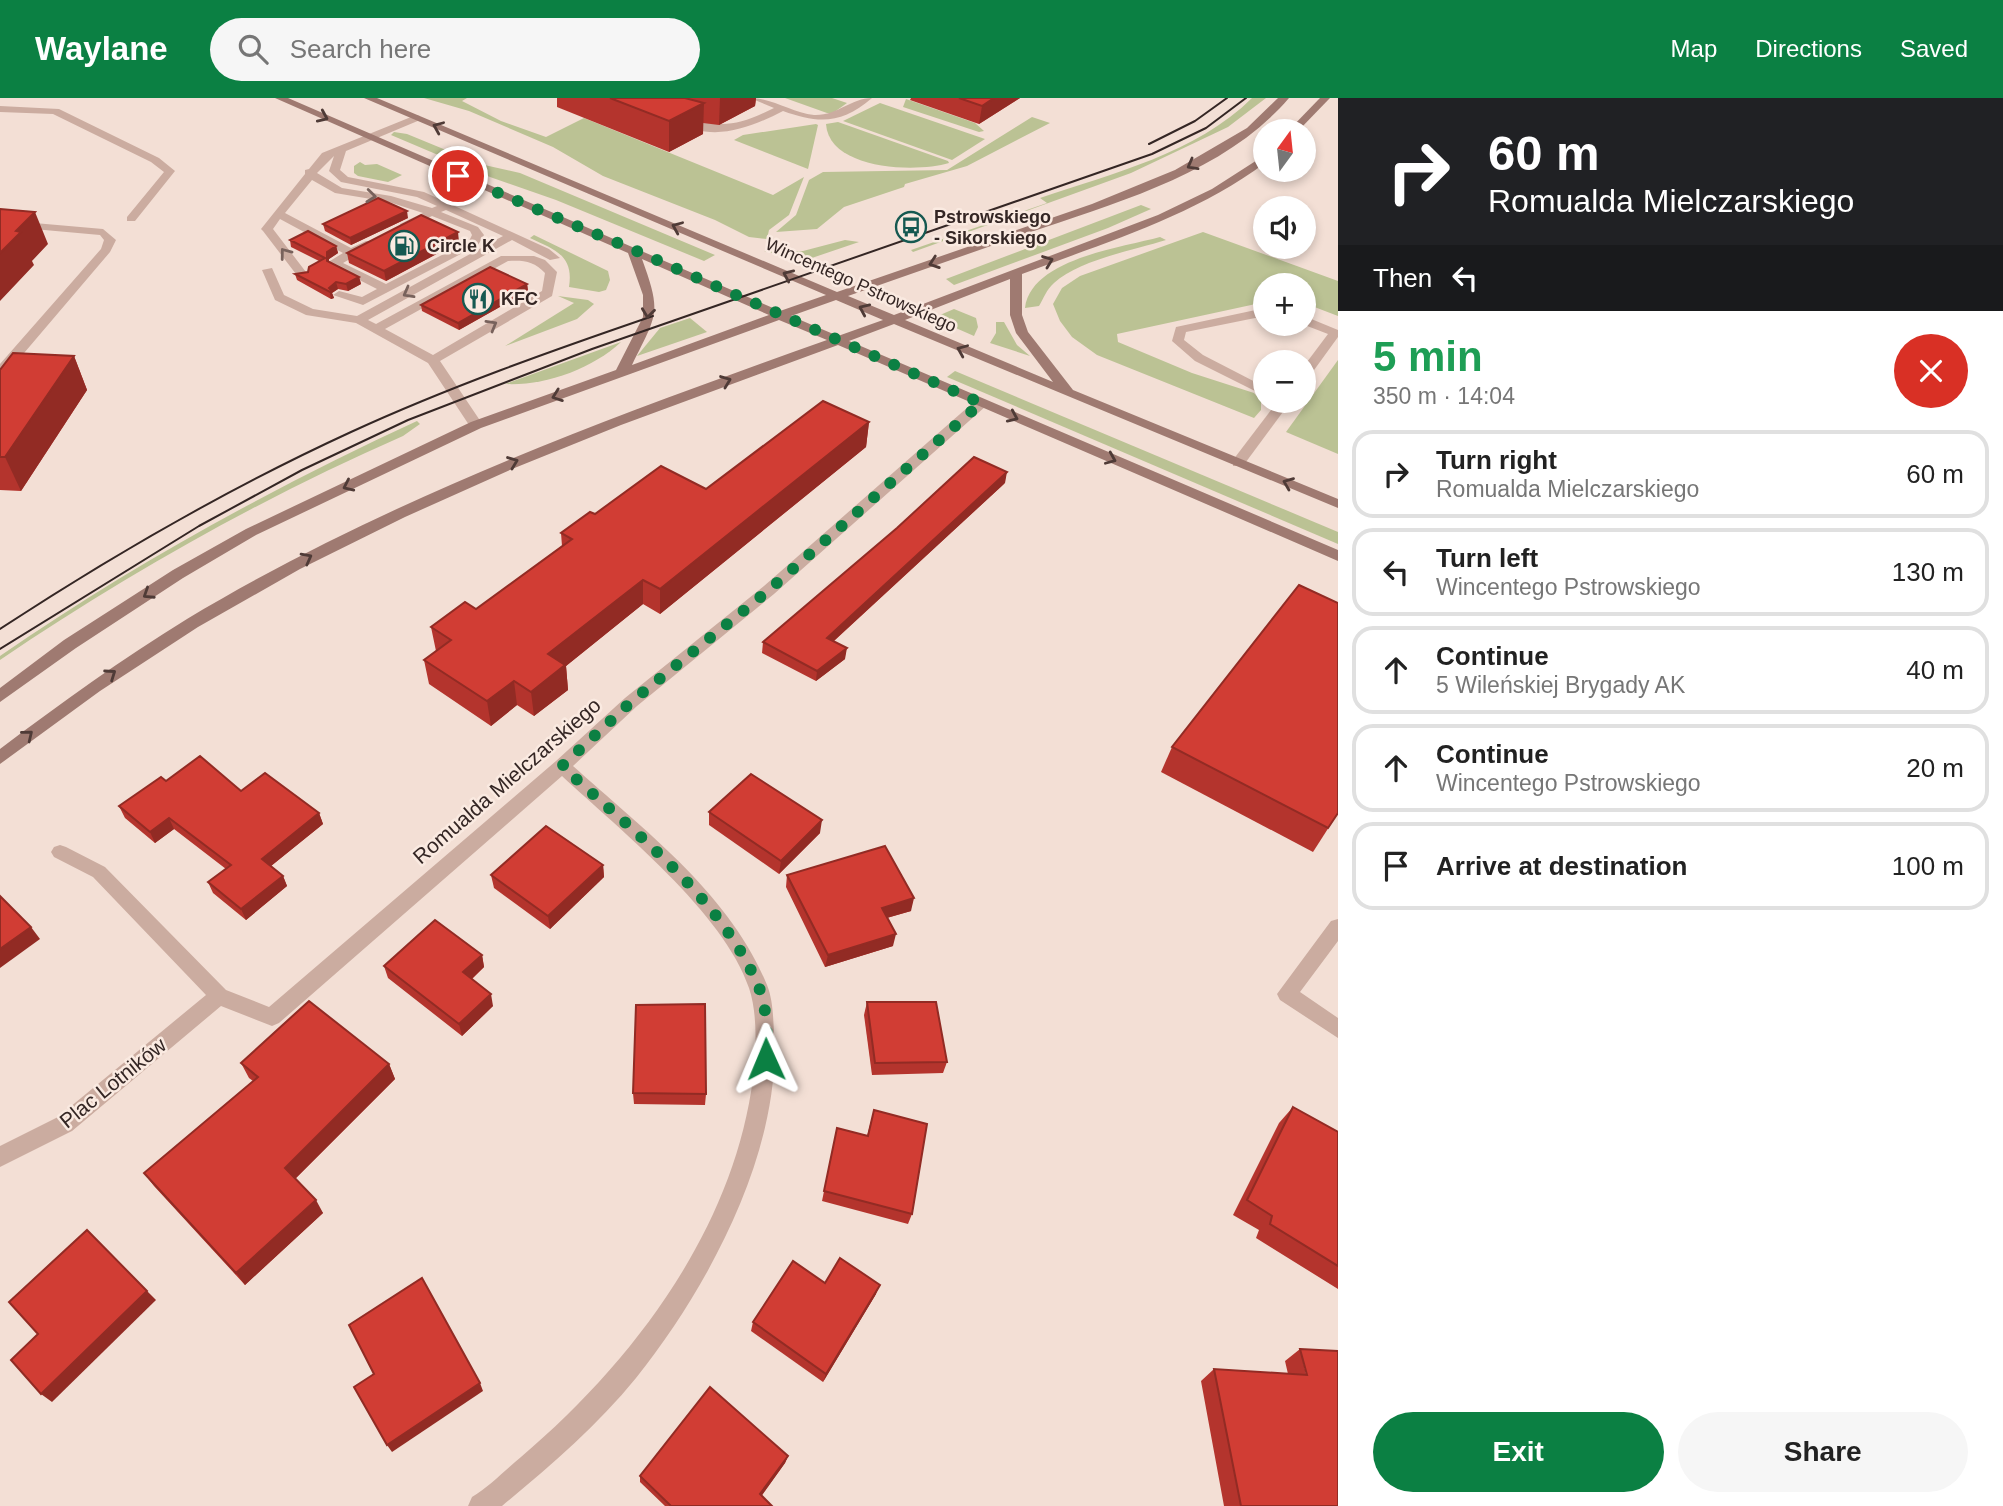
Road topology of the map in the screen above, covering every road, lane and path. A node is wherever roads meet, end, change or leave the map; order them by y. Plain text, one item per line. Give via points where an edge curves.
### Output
1 (280, 98) edge
2 (369, 98) edge
3 (755, 98) edge
4 (867, 98) edge
5 (1284, 98) edge
6 (1325, 98) edge
7 (782, 108) junction
8 (0, 109) edge
9 (665, 114) edge
10 (416, 118) junction
11 (1305, 119) edge
12 (366, 136) junction
13 (341, 149) junction
14 (1253, 168) edge
15 (309, 172) junction
16 (445, 206) junction
17 (432, 212) junction
18 (278, 214) junction
19 (131, 219) dead end
20 (0, 223) edge
21 (398, 229) edge
22 (387, 235) edge
23 (478, 235) junction
24 (511, 236) junction
25 (489, 249) junction
26 (632, 249) junction
27 (353, 252) junction
28 (268, 270) dead end
29 (1016, 273) junction
30 (303, 276) edge
31 (387, 289) junction
32 (548, 293) junction
33 (340, 295) edge
34 (835, 296) junction
35 (363, 301) junction
36 (379, 309) junction
37 (780, 315) junction
38 (1253, 315) edge
39 (396, 318) junction
40 (359, 320) junction
41 (894, 322) junction
42 (1316, 325) edge
43 (376, 329) junction
44 (838, 340) junction
45 (1316, 358) edge
46 (433, 360) junction
47 (0, 370) edge
48 (621, 373) junction
49 (1253, 386) edge
50 (1070, 395) junction
51 (981, 403) junction
52 (1274, 413) edge
53 (476, 425) junction
54 (1238, 463) junction
55 (1338, 504) edge
56 (1338, 556) edge
57 (0, 696) edge
58 (0, 758) edge
59 (562, 766) junction
60 (60, 852) dead end
61 (1338, 927) edge
62 (219, 996) junction
63 (1338, 1029) edge
64 (0, 1157) edge
65 (481, 1506) edge

1 -> 12 street
2 - 10 street, Wincentego Pstrowskiego
3 - 7 street
4 - 7 street via 835,116 812,118
5 -> 34 street via 1251,130 1179,172 1083,211
6 - 11 street
7 - 9 street via 741,129 701,128
8 - 19 street via 55,111 170,171
10 - 12 street
34 -> 10 street, Wincentego Pstrowskiego
12 - 13 street
12 - 26 street
13 - 15 street via 326,155
13 - 16 street via 334,171 345,180 421,194
29 -> 14 street via 1141,226
15 -> 17 street via 324,186 345,193 389,198
15 - 18 street
16 - 17 street
16 - 24 street
17 - 21 street
17 - 23 street via 474,229
18 - 27 street
30 -> 18 street via 267,229
20 - 47 street via 103,232 110,240
22 - 27 street
23 - 25 street
23 - 31 street via 474,243
24 - 25 street
24 - 32 street via 557,261 562,270 560,280
25 -> 36 street
26 - 37 street
26 -> 48 street via 649,295 649,317
27 - 31 street via 334,263
28 - 40 street via 279,297 310,312
29 - 41 street
29 - 50 street via 1016,315 1022,333
31 - 35 street
32 - 39 street via 551,272 543,262 524,256 505,258
46 -> 32 street
33 - 35 street
34 - 37 street
41 -> 34 street, Wincentego Pstrowskiego
35 - 36 street
36 - 39 street
36 - 40 street
37 - 44 street
37 - 48 street
38 - 49 street via 1180,330 1178,341 1199,358
39 - 43 street
40 - 43 street
41 - 44 street
50 -> 41 street, Wincentego Pstrowskiego
42 - 45 street via 1335,333
43 - 46 street
44 - 51 street
58 -> 44 street via 56,713 166,638 325,549 499,467
46 - 53 street
48 -> 53 street
50 - 54 street, Wincentego Pstrowskiego
51 -> 56 street
51 - 59 street, Romualda Mielczarskiego
52 - 54 street
53 -> 57 street via 251,532 70,644
55 -> 54 street, Wincentego Pstrowskiego
59 - 62 street, Romualda Mielczarskiego via 272,1017
59 - 65 street via 694,888 733,942 759,987 767,1038 762,1100 741,1172 675,1302 628,1369 562,1438
60 - 62 street, Romualda Mielczarskiego via 99,872
61 - 63 street via 1287,994
62 - 64 street, Plac Lotników via 65,1125

